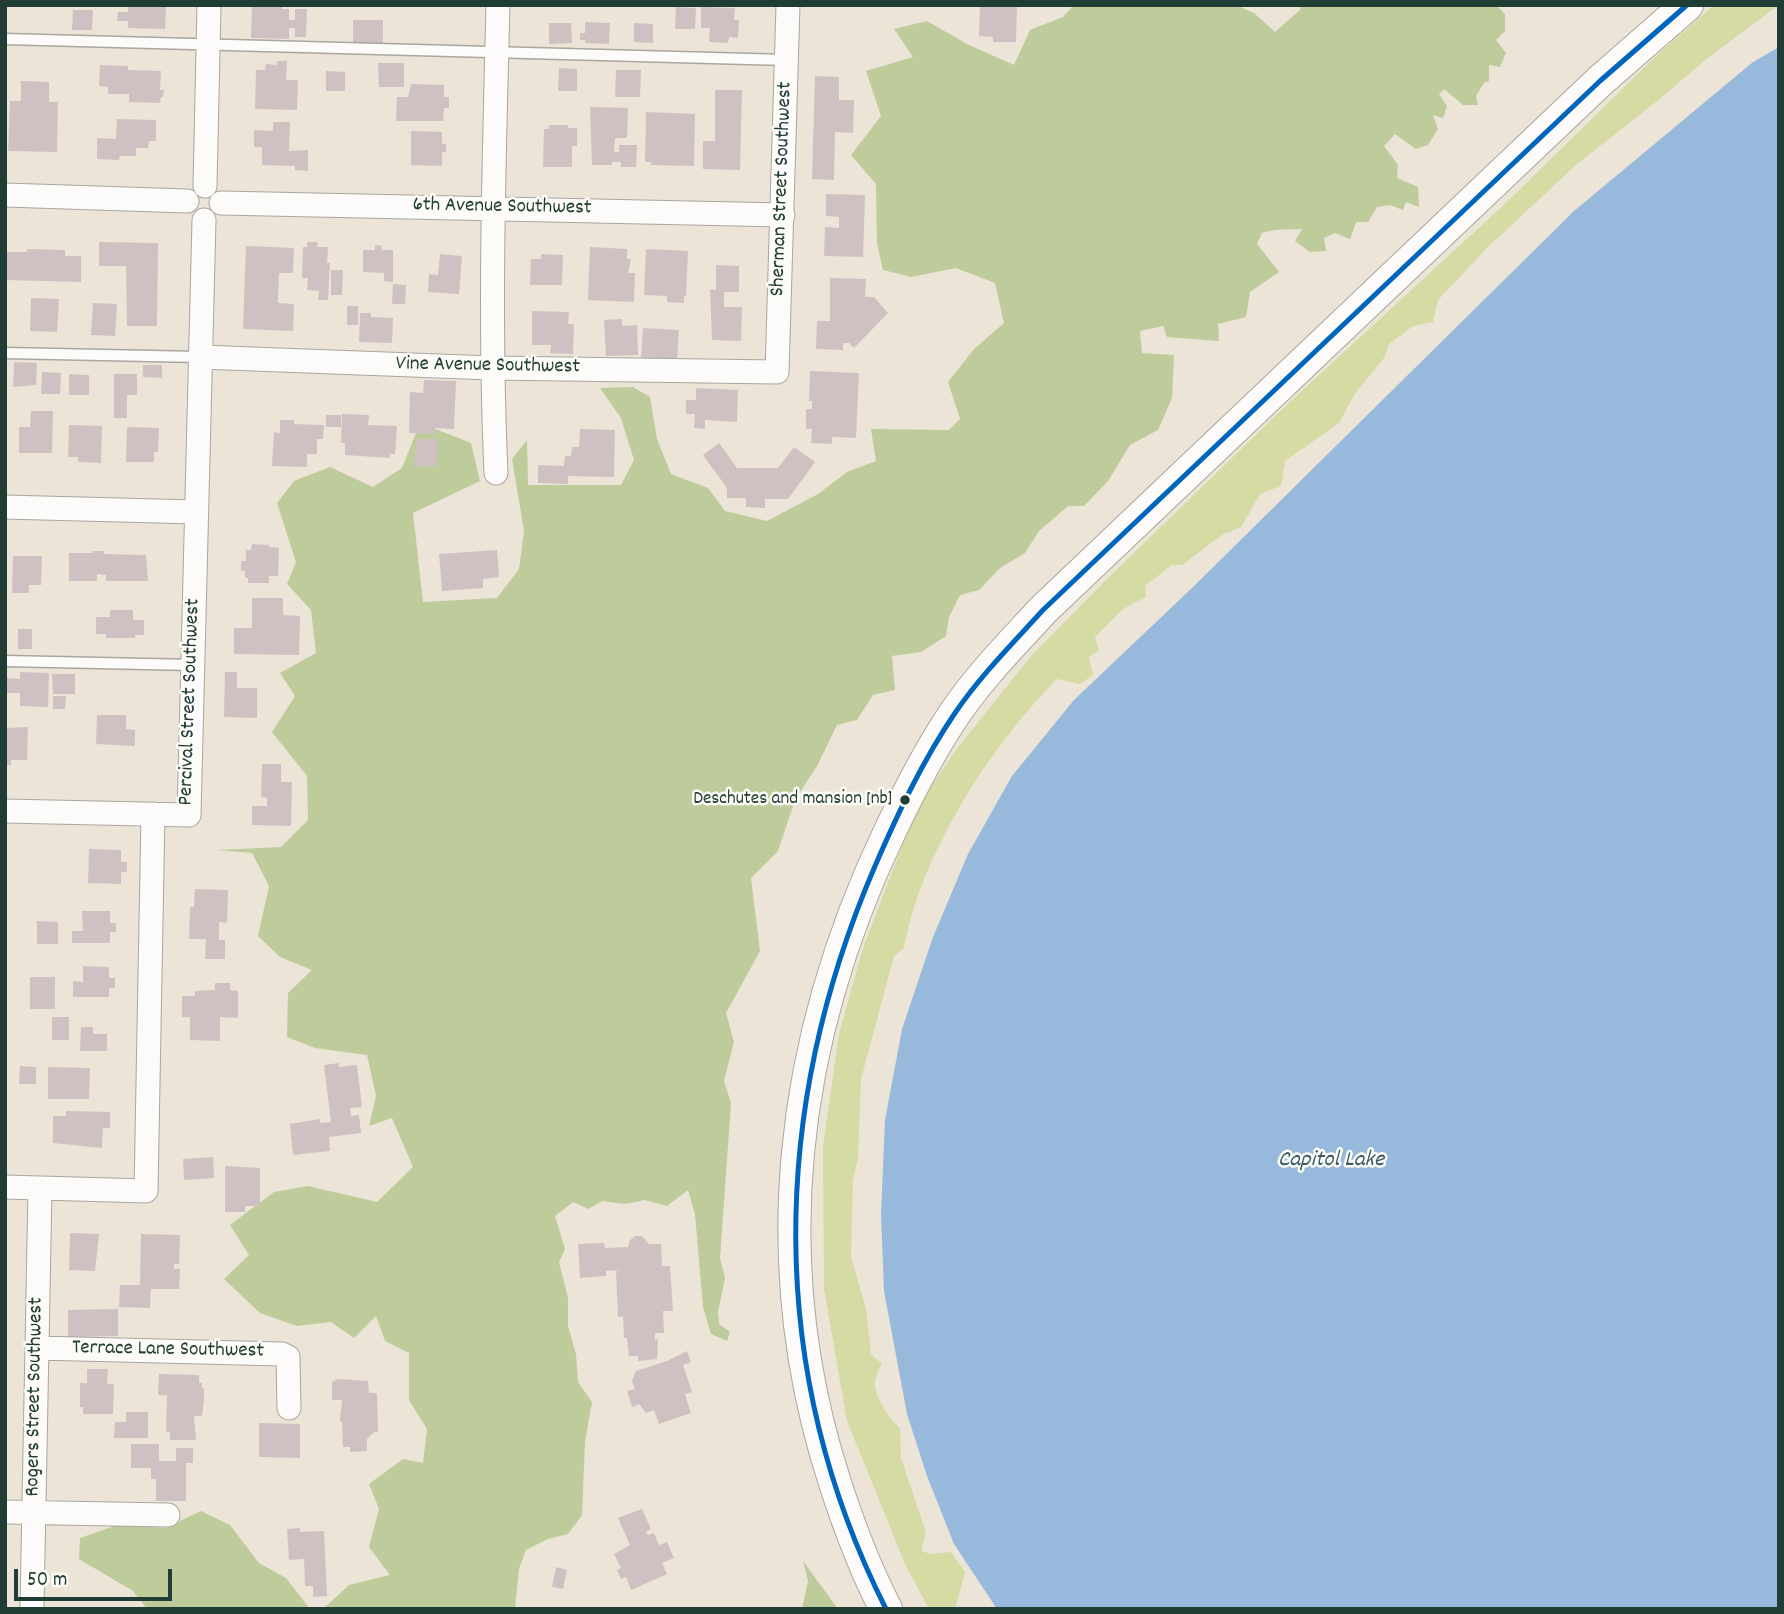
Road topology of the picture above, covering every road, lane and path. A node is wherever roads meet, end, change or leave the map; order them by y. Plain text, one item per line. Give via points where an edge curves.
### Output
1 (209, 5) edge
2 (498, 5) edge
3 (788, 5) edge
4 (1687, 5) edge
5 (5, 39) edge
6 (208, 44) junction
7 (497, 52) junction
8 (787, 60) junction
9 (213, 194) junction
10 (5, 195) edge
11 (187, 201) junction
12 (493, 207) junction
13 (783, 215) junction
14 (204, 220) junction
15 (5, 354) edge
16 (200, 357) junction
17 (492, 368) junction
18 (777, 372) joint
19 (496, 473) dead end
20 (5, 507) edge
21 (195, 512) junction
22 (5, 661) edge
23 (193, 665) junction
24 (5, 811) edge
25 (153, 814) junction
26 (5, 1187) edge
27 (40, 1188) junction
28 (37, 1348) junction
29 (289, 1408) dead end
30 (5, 1512) edge
31 (34, 1513) junction
32 (168, 1516) dead end
33 (32, 1607) edge
34 (886, 1609) edge

1 - 6 street
2 - 7 street
3 - 8 street, Sherman Street Southwest
4 - 34 street via 1600,81 1043,610 955,712 900,810 858,902 825,1000 811,1054 795,1192 794,1272 804,1356 823,1446 847,1520
5 - 6 lane
6 - 7 lane
6 - 9 street
7 - 8 lane
7 - 12 street
8 - 13 street, Sherman Street Southwest
9 - 11 street via 194,190
9 - 12 street, 6th Avenue Southwest
9 - 14 street via 216,215
10 - 11 street
11 - 14 street via 191,214
12 - 13 street, 6th Avenue Southwest
12 - 17 street
13 - 18 street, Sherman Street Southwest
14 - 16 street, Percival Street Southwest
15 - 16 lane
16 - 17 street, Vine Avenue Southwest
16 - 21 street, Percival Street Southwest
17 - 18 street, Vine Avenue Southwest
17 - 19 street
20 - 21 street
21 - 23 street, Percival Street Southwest
22 - 23 lane
23 - 25 street, Percival Street Southwest via 189,816
24 - 25 street
25 - 27 street, Percival Street Southwest via 146,1191
26 - 27 street
27 - 28 street, Rogers Street Southwest
28 - 29 street, Terrace Lane Southwest via 282,1354 288,1357
28 - 31 street, Rogers Street Southwest
30 - 31 street
31 - 32 street
31 - 33 street, Rogers Street Southwest

